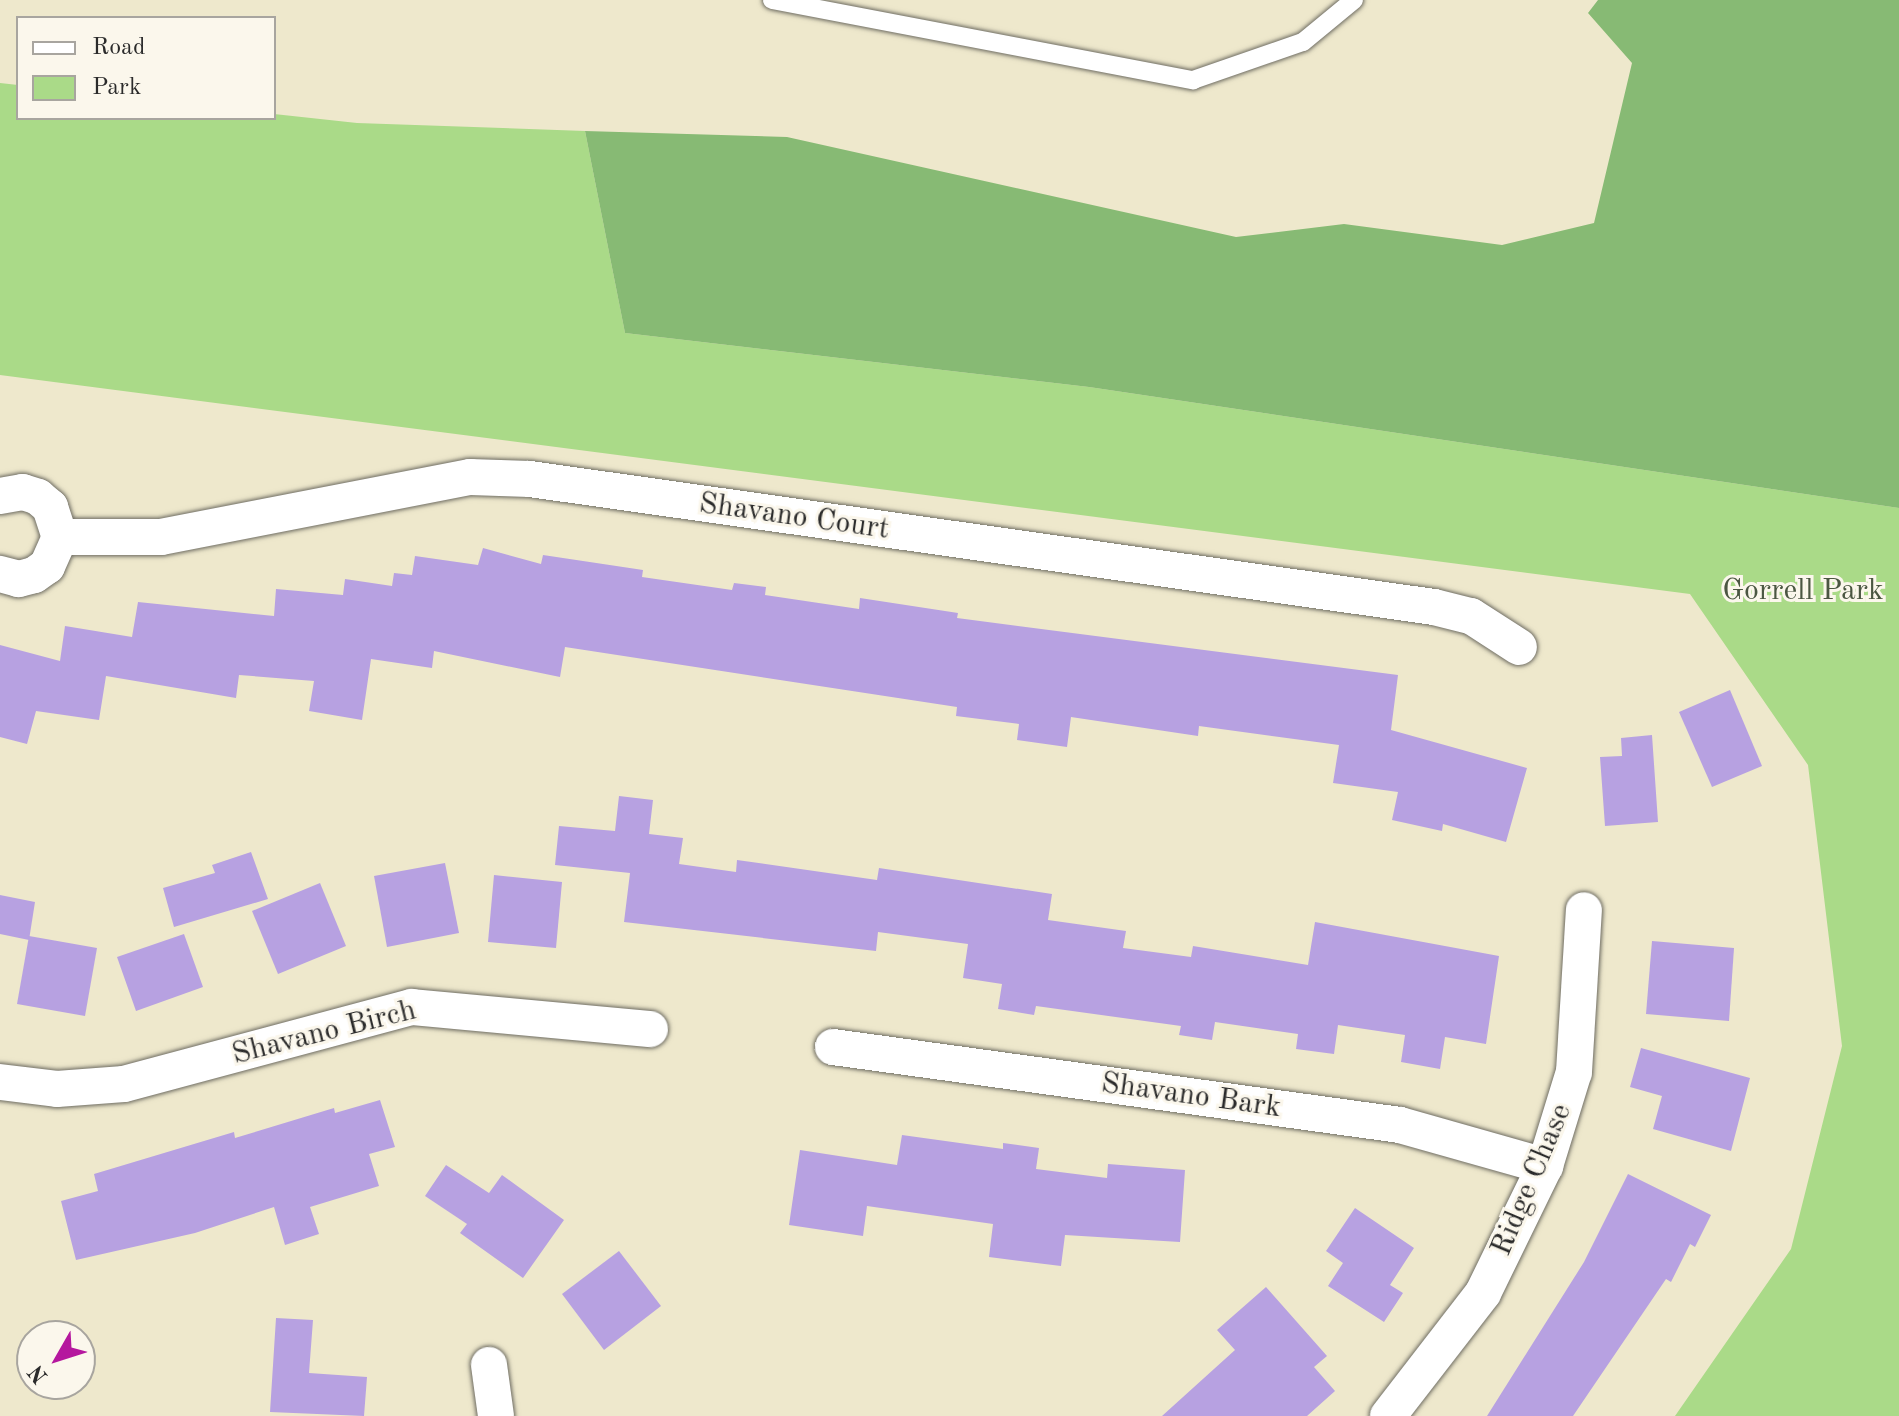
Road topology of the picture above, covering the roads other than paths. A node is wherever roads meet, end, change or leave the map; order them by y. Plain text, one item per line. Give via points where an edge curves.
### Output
1 (772, 0) edge
2 (1354, 0) edge
3 (0, 496) edge
4 (60, 537) junction
5 (0, 574) edge
6 (1519, 647) dead end
7 (1584, 910) dead end
8 (650, 1029) dead end
9 (833, 1047) dead end
10 (0, 1082) edge
11 (1545, 1166) junction
12 (489, 1365) dead end
13 (496, 1416) edge
14 (1388, 1416) edge

1 - 2 lane via 1193,80 1303,42
3 - 4 street via 23,492 38,497 50,507
4 - 5 street via 47,566 34,575 19,579
4 - 6 street, Shavano Court via 161,537 470,477 530,479 1434,607 1471,616
7 - 11 street, Ridge Chase via 1574,1072
8 - 10 street, Shavano Birch via 412,1007 124,1084 57,1089
9 - 11 street, Shavano Bark via 1400,1125
11 - 14 street, Ridge Chase via 1483,1293
12 - 13 street

